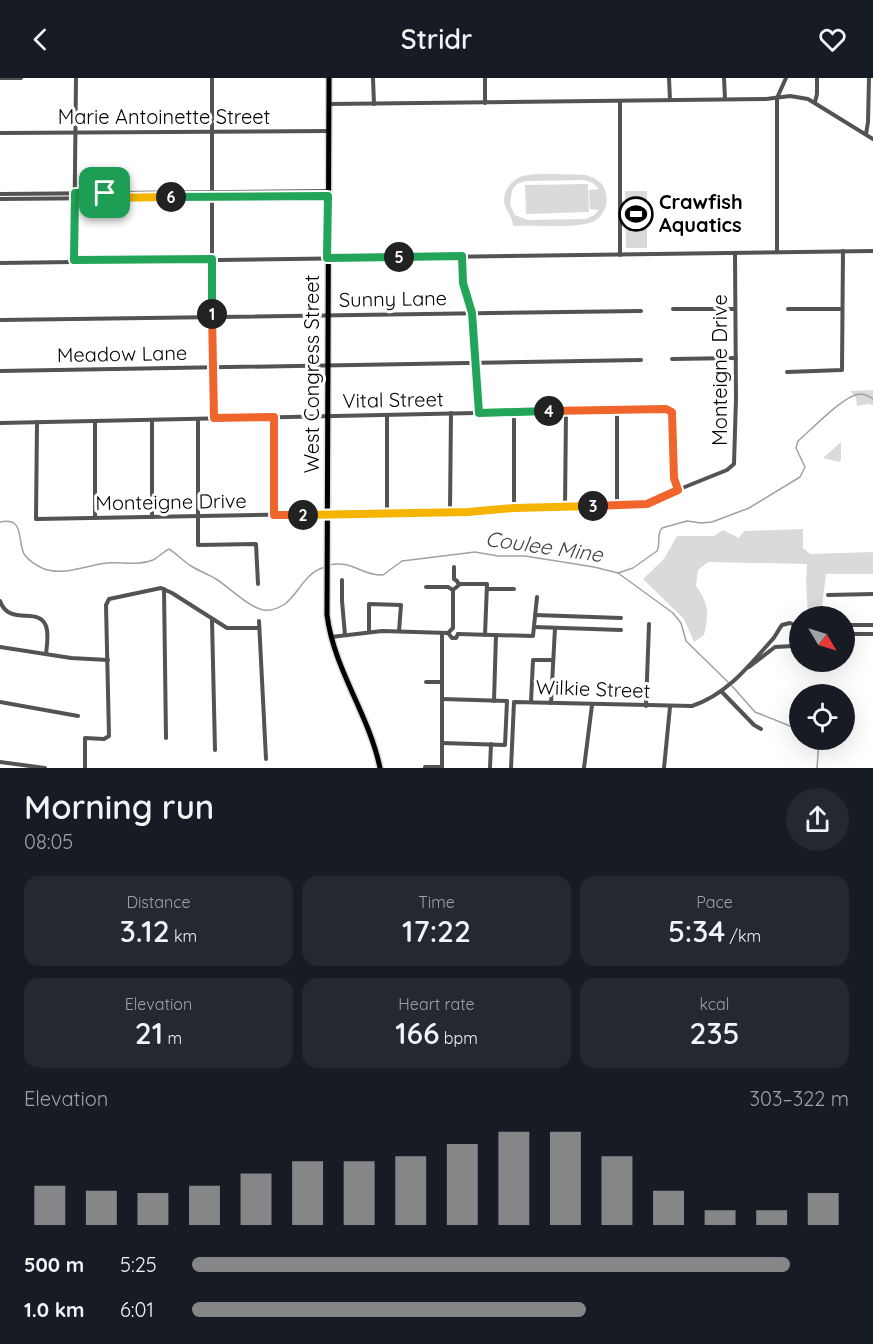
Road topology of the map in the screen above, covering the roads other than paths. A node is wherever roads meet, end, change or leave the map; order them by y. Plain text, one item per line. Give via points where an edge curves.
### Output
1 (0, 78) edge
2 (21, 78) edge
3 (76, 78) edge
4 (212, 78) edge
5 (329, 78) edge
6 (373, 78) edge
7 (485, 78) edge
8 (669, 78) edge
9 (724, 78) edge
10 (786, 78) edge
11 (817, 78) edge
12 (868, 78) edge
13 (777, 98) junction
14 (725, 99) junction
15 (670, 100) junction
16 (620, 101) junction
17 (815, 102) junction
18 (485, 103) junction
19 (329, 104) junction
20 (374, 104) junction
21 (329, 131) junction
22 (212, 132) junction
23 (0, 133) edge
24 (75, 133) junction
25 (866, 134) junction
26 (873, 139) edge
27 (0, 194) edge
28 (212, 194) junction
29 (328, 194) junction
30 (75, 195) junction
31 (0, 199) edge
32 (843, 251) junction
33 (873, 251) edge
34 (777, 252) junction
35 (735, 253) junction
36 (620, 255) junction
37 (462, 256) junction
38 (327, 258) junction
39 (212, 259) junction
40 (74, 260) junction
41 (0, 262) edge
42 (673, 309) dead end
43 (735, 309) junction
44 (788, 309) dead end
45 (842, 309) junction
46 (641, 311) dead end
47 (472, 313) junction
48 (328, 315) junction
49 (212, 317) junction
50 (0, 320) edge
51 (736, 358) junction
52 (672, 359) dead end
53 (641, 360) dead end
54 (476, 363) junction
55 (328, 366) junction
56 (213, 368) junction
57 (0, 371) edge
58 (787, 372) dead end
59 (617, 410) junction
60 (566, 411) junction
61 (514, 412) junction
62 (479, 413) junction
63 (451, 414) junction
64 (387, 415) junction
65 (329, 416) junction
66 (274, 417) junction
67 (214, 418) junction
68 (198, 419) junction
69 (152, 420) junction
70 (95, 421) junction
71 (37, 422) junction
72 (0, 423) edge
73 (678, 490) junction
74 (617, 506) junction
75 (565, 507) junction
76 (514, 508) junction
77 (450, 511) junction
78 (387, 513) junction
79 (326, 514) junction
80 (274, 515) junction
81 (198, 516) junction
82 (152, 517) junction
83 (95, 518) junction
84 (454, 567) dead end
85 (454, 579) junction
86 (342, 580) dead end
87 (258, 584) dead end
88 (459, 584) junction
89 (426, 587) dead end
90 (448, 587) junction
91 (164, 589) junction
92 (487, 589) junction
93 (514, 589) dead end
94 (453, 590) junction
95 (873, 594) edge
96 (828, 595) dead end
97 (537, 597) dead end
98 (0, 601) edge
99 (535, 615) junction
100 (621, 618) dead end
101 (212, 619) junction
102 (259, 621) dead end
103 (649, 624) dead end
104 (789, 624) edge
105 (855, 625) edge
106 (873, 625) edge
107 (534, 627) junction
108 (259, 628) junction
109 (453, 628) junction
110 (555, 628) junction
111 (621, 630) dead end
112 (399, 631) junction
113 (369, 632) junction
114 (445, 633) junction
115 (458, 634) junction
116 (776, 634) junction
117 (855, 634) edge
118 (873, 634) edge
119 (345, 635) junction
120 (485, 635) junction
121 (496, 635) junction
122 (331, 637) junction
123 (782, 646) junction
124 (789, 646) edge
125 (0, 647) edge
126 (46, 654) junction
127 (108, 660) junction
128 (553, 660) junction
129 (746, 669) junction
130 (426, 682) dead end
131 (442, 682) junction
132 (724, 690) junction
133 (442, 699) junction
134 (494, 701) junction
135 (0, 702) edge
136 (531, 702) junction
137 (551, 703) junction
138 (592, 705) junction
139 (646, 706) junction
140 (670, 707) junction
141 (78, 716) dead end
142 (506, 720) junction
143 (513, 720) junction
144 (761, 729) dead end
145 (166, 738) dead end
146 (442, 742) junction
147 (491, 744) junction
148 (505, 745) junction
149 (512, 745) junction
150 (214, 750) dead end
151 (266, 759) dead end
152 (0, 762) edge
153 (425, 767) edge
154 (442, 767) edge
155 (45, 768) edge
156 (85, 768) edge
157 (380, 768) edge
158 (490, 768) edge
159 (511, 768) edge
160 (584, 768) edge
161 (663, 768) edge

1 - 2 street
3 - 24 street
4 - 22 street
5 - 19 main road, West Congress Street
6 - 20 street
7 - 18 street
8 - 15 street
9 - 14 street
10 - 13 street
11 - 17 street
12 - 25 street
13 - 14 street
13 - 17 street via 801,97
13 - 34 street
14 - 15 street
15 - 16 street
16 - 18 street
16 - 36 street
17 - 25 street
18 - 20 street
19 - 20 street
19 - 21 main road, West Congress Street
21 - 22 street, Marie Antoinette Street
21 - 29 main road, West Congress Street
22 - 24 street, Marie Antoinette Street
22 - 28 street
23 - 24 street, Marie Antoinette Street
24 - 30 street
25 - 26 street
27 - 30 street
28 - 29 street
28 - 30 street
28 - 39 street
29 - 38 main road, West Congress Street
30 - 31 street
30 - 40 street
32 - 33 street
32 - 34 street
32 - 45 street
34 - 35 street
35 - 36 street
35 - 43 street, Monteigne Drive
36 - 37 street
37 - 38 street
37 - 47 street via 463,283
38 - 39 street
38 - 48 main road, West Congress Street
39 - 40 street
39 - 49 street
40 - 41 street
42 - 43 street
43 - 51 street, Monteigne Drive
44 - 45 street
45 - 58 street via 842,370
46 - 47 street, Sunny Lane
47 - 48 street, Sunny Lane
47 - 54 street
48 - 49 street, Sunny Lane
48 - 55 main road, West Congress Street
49 - 50 street, Sunny Lane
49 - 56 street
51 - 52 street
51 - 73 street, Monteigne Drive via 733,466
53 - 54 street, Meadow Lane
54 - 55 street, Meadow Lane
54 - 62 street
55 - 56 street, Meadow Lane
55 - 65 main road, West Congress Street
56 - 57 street, Meadow Lane
56 - 67 street
59 - 60 street, Vital Street
59 - 73 street, Vital Street via 672,412 674,478
59 - 74 street
60 - 61 street, Vital Street
60 - 75 street
61 - 62 street, Vital Street
61 - 76 street
62 - 63 street, Vital Street
63 - 64 street, Vital Street
63 - 77 street
64 - 65 street, Vital Street
64 - 78 street
65 - 66 street, Vital Street
65 - 79 main road, West Congress Street
66 - 67 street, Vital Street
66 - 80 street
67 - 68 street, Vital Street
68 - 69 street, Vital Street
68 - 81 street
69 - 70 street, Vital Street
69 - 82 street
70 - 71 street, Vital Street
70 - 83 street
71 - 72 street, Vital Street
71 - 83 street, Monteigne Drive via 36,519
73 - 74 street, Monteigne Drive via 647,504
74 - 75 street, Monteigne Drive
75 - 76 street, Monteigne Drive
76 - 77 street, Monteigne Drive
77 - 78 street, Monteigne Drive
78 - 79 street, Monteigne Drive
79 - 80 street, Monteigne Drive
79 - 122 main road, West Congress Street via 327,615
80 - 81 street, Monteigne Drive
81 - 82 street, Monteigne Drive
81 - 87 street via 198,545 256,544
82 - 83 street, Monteigne Drive
84 - 85 street
85 - 88 street
85 - 90 street
86 - 119 street
88 - 92 street via 487,584
88 - 94 street
89 - 90 street
90 - 94 street
91 - 101 street
91 - 127 street via 109,599
91 - 145 street
92 - 93 street
92 - 120 street
94 - 109 street
95 - 96 street
97 - 99 street
98 - 126 street via 8,613 42,620 47,630
99 - 100 street
99 - 107 street
101 - 108 street via 227,628
101 - 150 street
102 - 108 street
103 - 139 street
104 - 116 street
105 - 106 street
107 - 110 street
107 - 121 street via 533,636
108 - 151 street
109 - 114 street
109 - 115 street
110 - 111 street
110 - 128 street
112 - 113 street
112 - 113 street via 401,605 369,604
112 - 114 street
113 - 119 street
114 - 115 street via 452,638
114 - 131 street
115 - 120 street
116 - 123 street
116 - 129 street
117 - 118 street
119 - 122 street
120 - 121 street
121 - 134 street
122 - 157 main road, West Congress Street
123 - 124 street
123 - 129 street
125 - 126 street
126 - 127 street
127 - 156 street via 110,734 104,739 85,738
128 - 136 street via 533,660
128 - 137 street
129 - 132 street, Wilkie Street
130 - 131 street
131 - 133 street
132 - 140 street, Wilkie Street via 706,702
132 - 144 street
133 - 134 street
133 - 146 street
134 - 142 street via 507,701
135 - 141 street
136 - 137 street, Wilkie Street
136 - 143 street, Wilkie Street via 514,702
137 - 138 street, Wilkie Street
138 - 139 street, Wilkie Street
138 - 160 street
139 - 140 street, Wilkie Street
140 - 161 street
142 - 143 street
142 - 148 street
143 - 149 street
146 - 147 street
146 - 154 street
147 - 148 street
147 - 158 street
148 - 149 street
149 - 159 street
152 - 155 street
153 - 154 street

